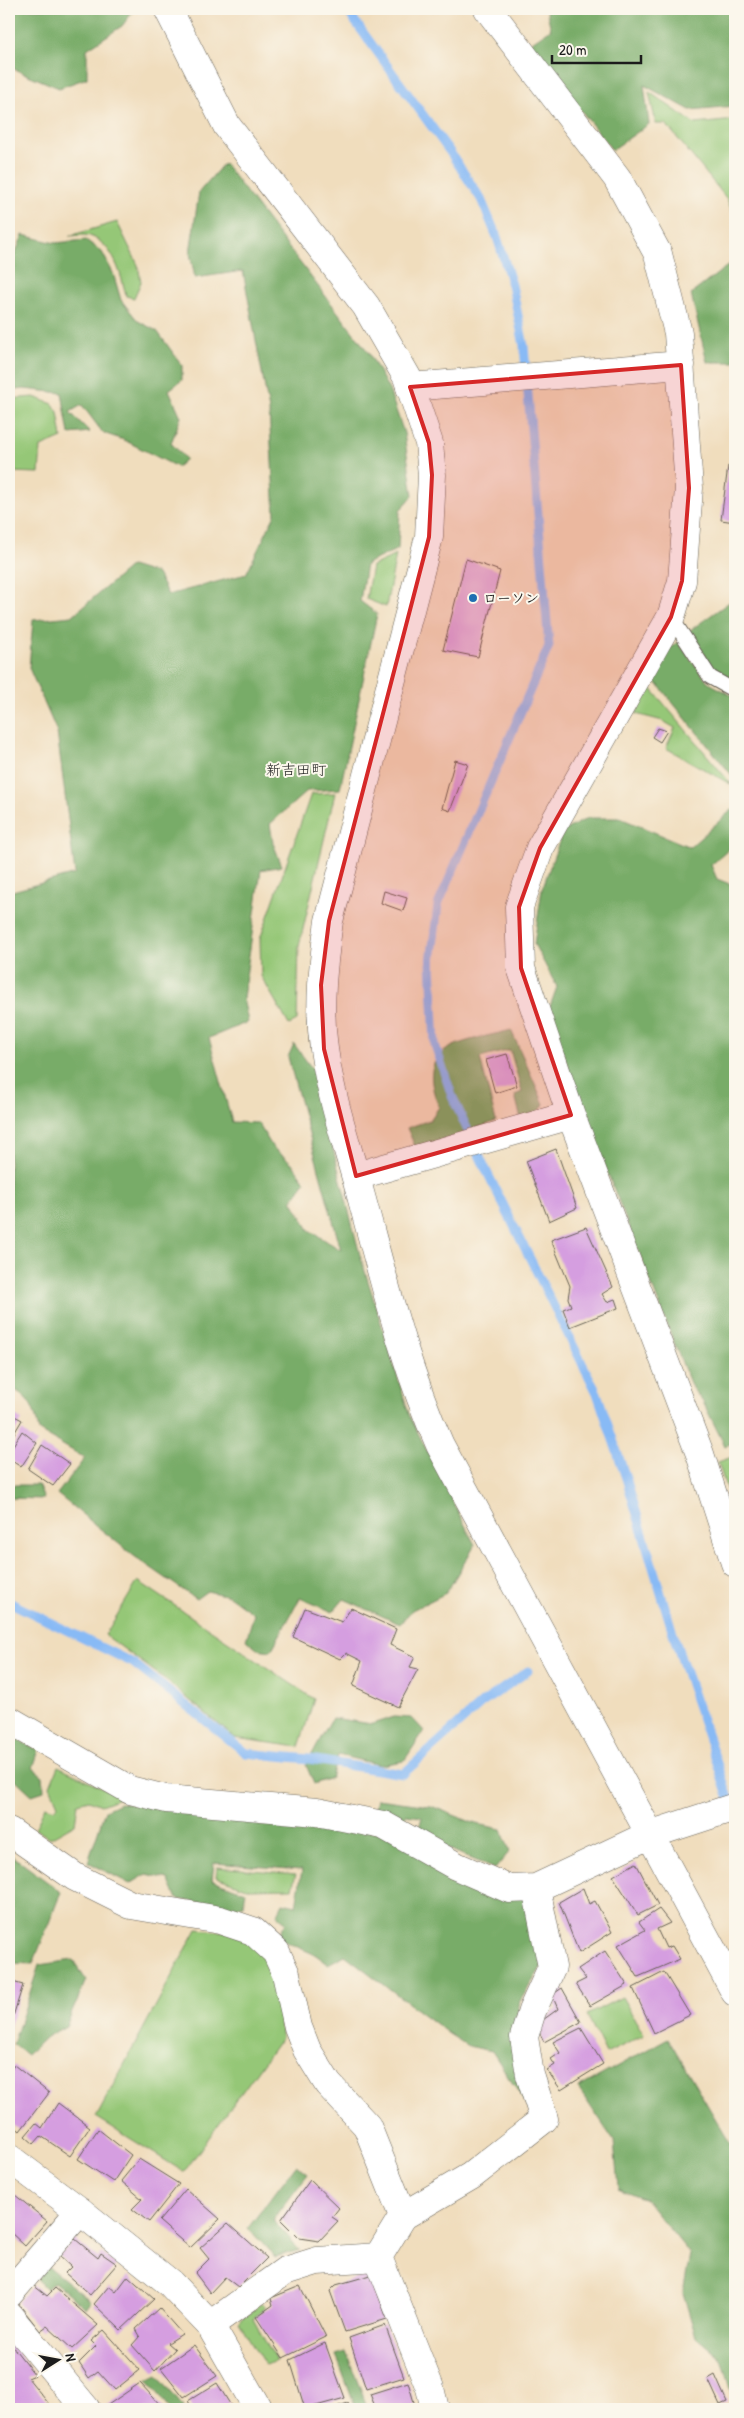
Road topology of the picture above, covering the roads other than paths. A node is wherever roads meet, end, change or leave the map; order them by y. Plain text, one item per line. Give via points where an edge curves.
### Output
1 (168, 9) edge
2 (488, 9) edge
3 (681, 365) junction
4 (410, 386) junction
5 (671, 617) junction
6 (735, 691) edge
7 (571, 1116) junction
8 (356, 1176) junction
9 (735, 1562) edge
10 (9, 1720) edge
11 (724, 1811) edge
12 (9, 1831) edge
13 (649, 1835) junction
14 (536, 1888) junction
15 (735, 1992) edge
16 (9, 2158) edge
17 (80, 2211) junction
18 (403, 2216) junction
19 (378, 2257) junction
20 (9, 2294) edge
21 (9, 2316) edge
22 (210, 2325) junction
23 (86, 2409) edge
24 (258, 2409) edge
25 (435, 2409) edge

1 - 4 street via 227,126 366,306
2 - 3 street via 617,178 658,254 678,333
3 - 4 street
3 - 5 street via 689,488 682,581
4 - 8 street via 429,443 432,475 429,537 329,921 320,985 324,1049
5 - 6 lane via 710,677
5 - 7 street via 540,848 519,907 521,968
7 - 8 street
7 - 9 street via 700,1454
8 - 13 street via 405,1356 423,1408
10 - 14 street via 130,1790 166,1799 317,1812 383,1825 456,1866 509,1889
11 - 13 street
12 - 18 street via 75,1877 131,1905 220,1920 254,1931 276,1952 286,1974 298,2028 307,2050 328,2084 367,2126
13 - 14 street
13 - 15 street
14 - 18 street via 552,1967 524,2037 530,2075 544,2119 471,2176
16 - 17 street
17 - 20 street
17 - 22 street via 170,2284
18 - 19 street
19 - 22 street via 317,2261 285,2272
19 - 25 street via 430,2388
21 - 23 street
22 - 24 street

